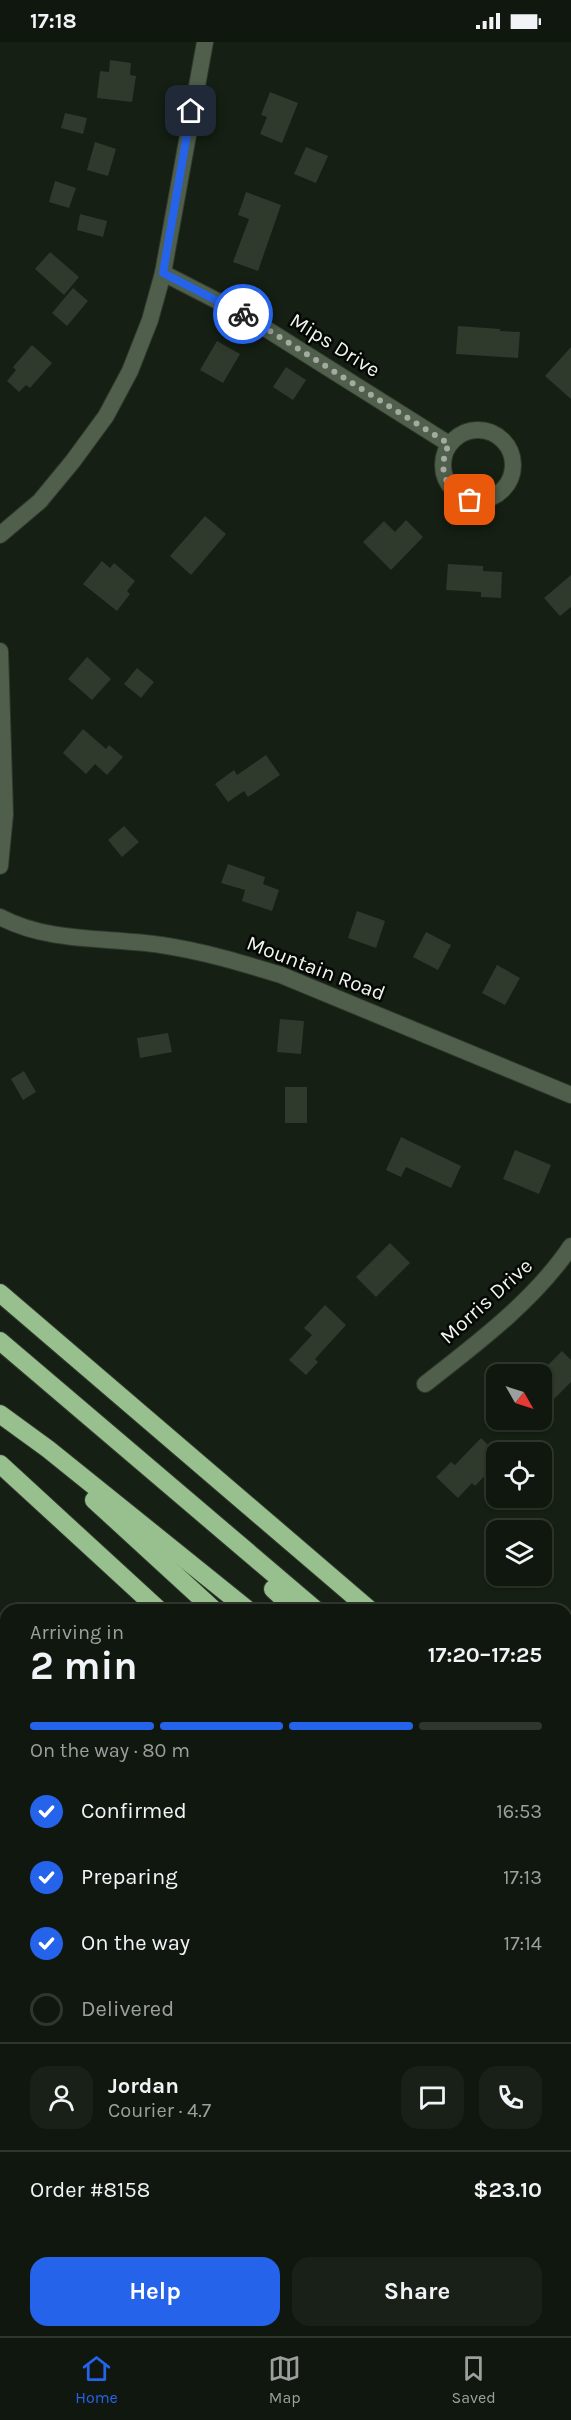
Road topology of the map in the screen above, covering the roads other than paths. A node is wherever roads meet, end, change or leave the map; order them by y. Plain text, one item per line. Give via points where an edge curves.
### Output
1 (205, 42) edge
2 (163, 273) junction
3 (449, 444) junction
4 (0, 535) edge
5 (0, 651) edge
6 (0, 866) edge
7 (0, 917) edge
8 (571, 1095) edge
9 (571, 1246) edge
10 (0, 1293) edge
11 (0, 1341) edge
12 (425, 1384) dead end
13 (82, 1411) junction
14 (0, 1414) edge
15 (0, 1464) edge
16 (152, 1604) edge
17 (207, 1604) edge
18 (241, 1604) edge
19 (289, 1604) edge
20 (309, 1604) edge
21 (363, 1604) edge

1 - 2 street
2 - 3 street, Mips Drive via 241,313
2 - 4 street via 130,371 106,416 40,501
3 - 3 street via 442,466 450,488 470,500 481,501 503,491 510,481 513,458 501,438 491,432 468,431
5 - 6 street via 5,814
7 - 8 street, Mountain Road via 40,933 161,945 281,975
9 - 12 street, Morris Drive via 558,1266 484,1338
10 - 21 highway
11 - 13 highway
13 - 19 highway via 158,1487
13 - 20 highway
14 - 17 highway
14 - 18 highway
15 - 16 highway

